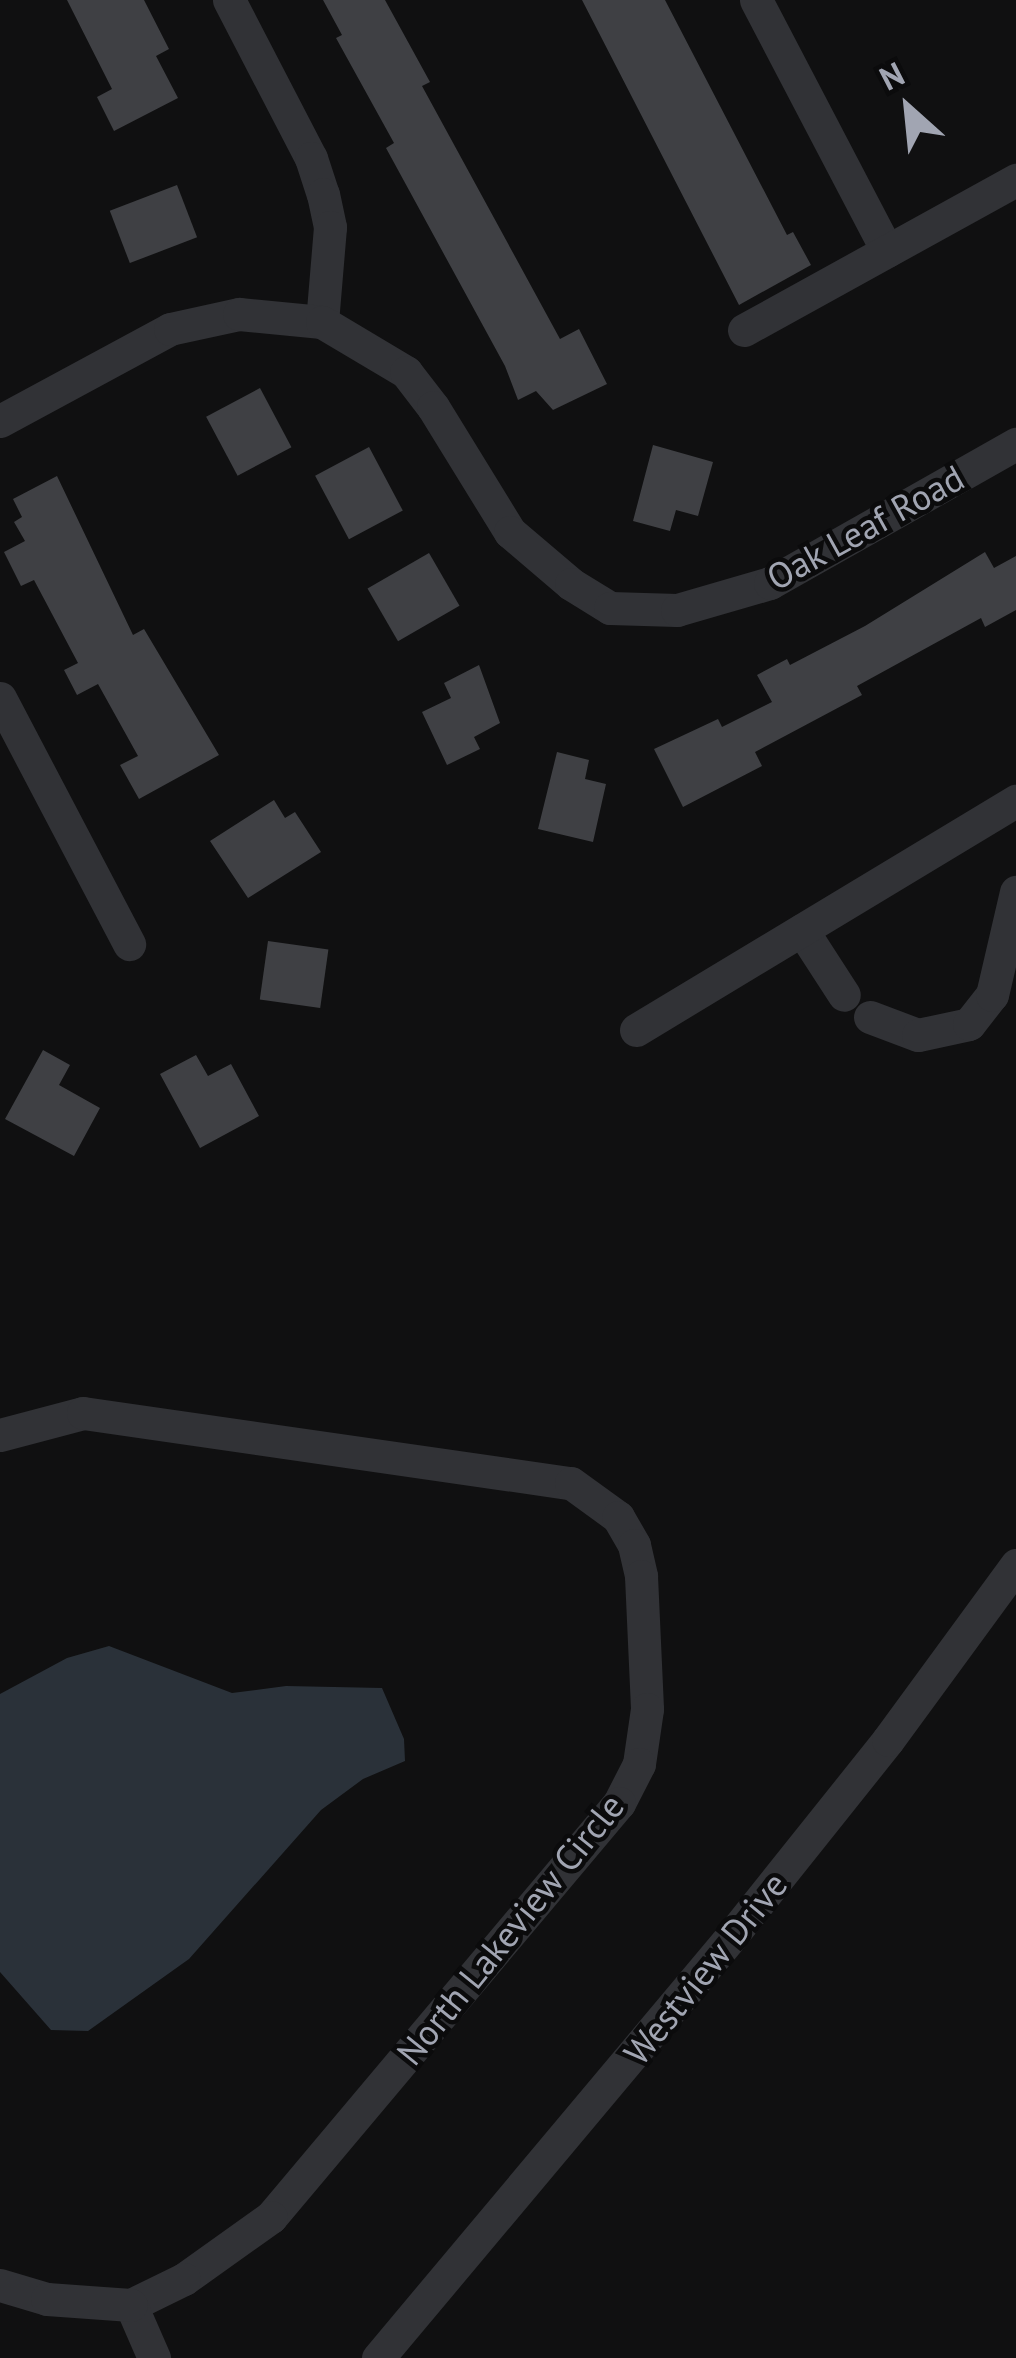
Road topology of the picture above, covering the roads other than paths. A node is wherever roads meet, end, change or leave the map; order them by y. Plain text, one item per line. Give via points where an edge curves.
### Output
1 (229, 0) edge
2 (756, 0) edge
3 (1016, 180) edge
4 (887, 251) junction
5 (322, 322) junction
6 (744, 330) dead end
7 (0, 421) edge
8 (1016, 444) edge
9 (0, 698) edge
10 (1016, 801) edge
11 (1016, 892) edge
12 (802, 929) junction
13 (129, 944) dead end
14 (636, 1030) dead end
15 (0, 1436) edge
16 (1016, 1565) edge
17 (0, 2285) edge
18 (131, 2305) junction
19 (154, 2358) edge
20 (378, 2358) edge

1 - 5 street via 322,194 330,227
2 - 4 street
3 - 4 street
4 - 6 street
5 - 7 street, Oak Leaf Road via 239,314 170,329
5 - 8 street, Oak Leaf Road via 406,372 510,532 610,608 677,610 770,583
9 - 13 street
10 - 12 street
11 - 12 street via 992,995 969,1024 918,1035 857,1006
12 - 14 street
15 - 18 street, North Lakeview Circle via 83,1413 571,1483 618,1516 640,1576 647,1709 639,1765 619,1803 271,2217 184,2279
16 - 20 street, Westview Drive via 730,1938
17 - 18 street via 46,2299
18 - 19 street

